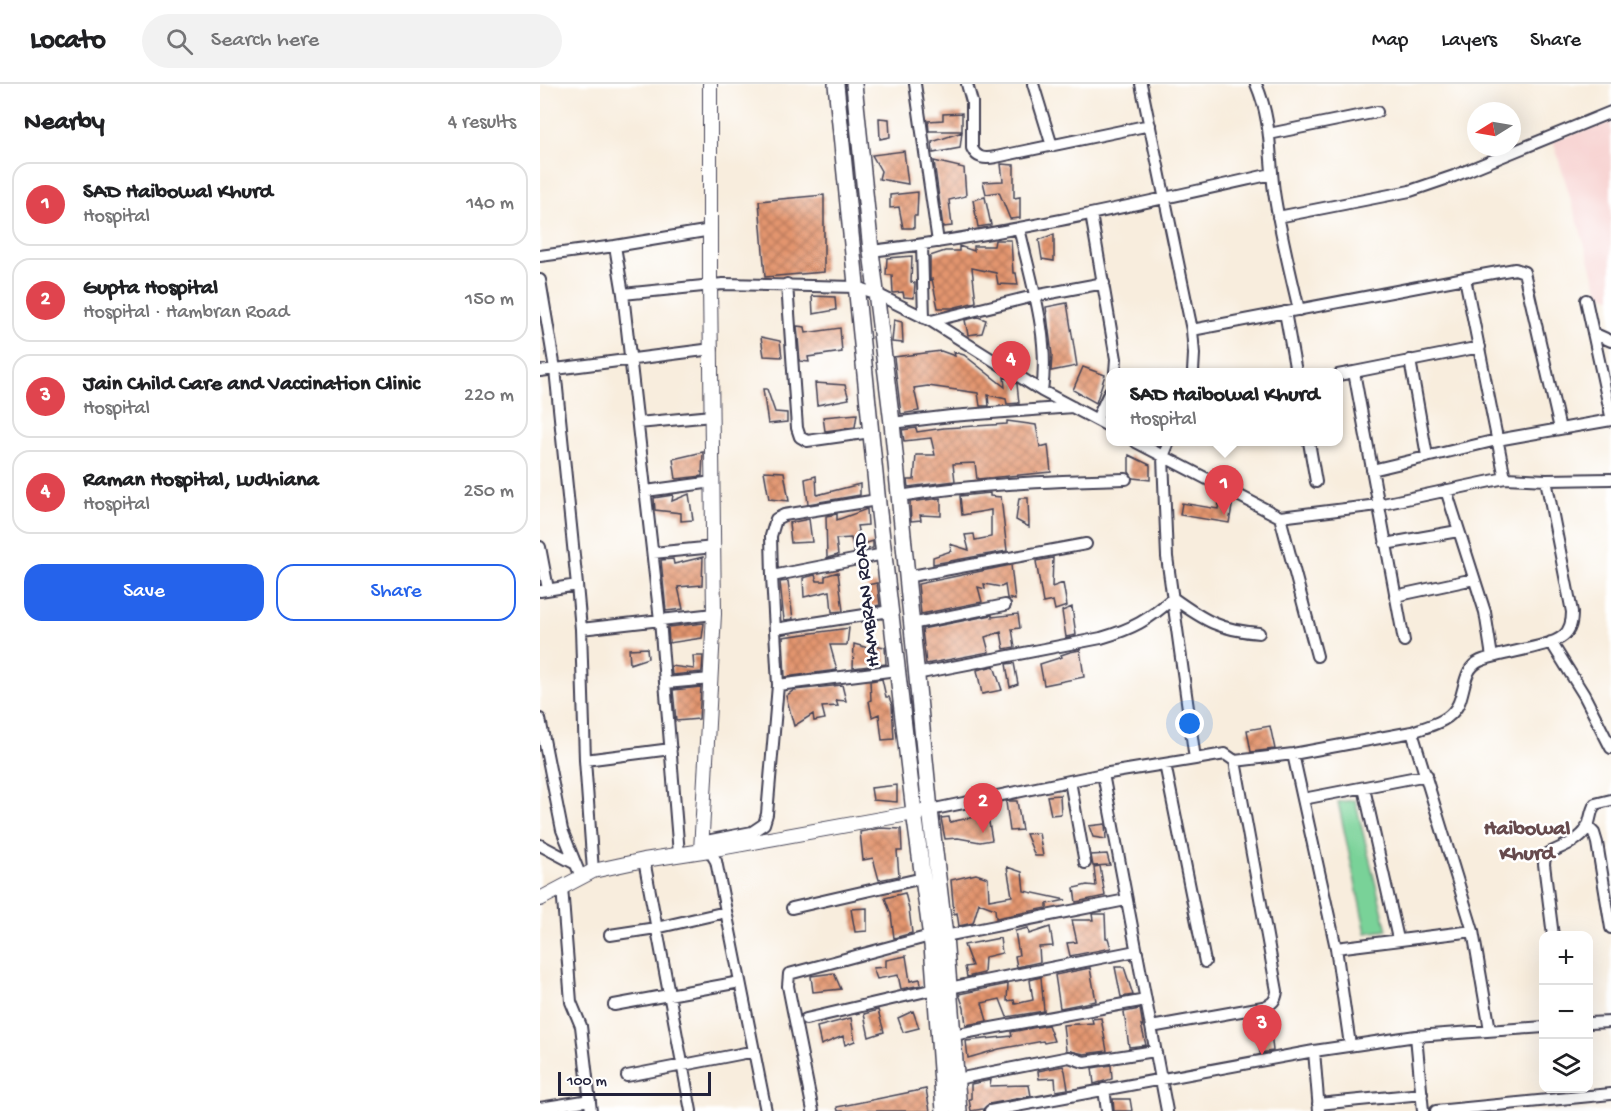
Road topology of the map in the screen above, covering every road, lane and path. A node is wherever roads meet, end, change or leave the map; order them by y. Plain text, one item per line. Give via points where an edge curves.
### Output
1 (710, 84) edge
2 (836, 84) edge
3 (854, 84) edge
4 (915, 84) edge
5 (967, 84) edge
6 (1033, 84) edge
7 (1141, 84) edge
8 (1256, 84) edge
9 (1377, 112) dead end
10 (1611, 112) edge
11 (1150, 125) junction
12 (1269, 134) junction
13 (1052, 146) junction
14 (1272, 174) junction
15 (1165, 198) junction
16 (1091, 214) junction
17 (1278, 217) junction
18 (1019, 228) junction
19 (711, 230) junction
20 (938, 242) junction
21 (922, 245) junction
22 (615, 246) junction
23 (871, 251) junction
24 (540, 256) edge
25 (1465, 278) junction
26 (540, 280) edge
27 (1104, 283) junction
28 (717, 284) junction
29 (787, 284) junction
30 (856, 287) junction
31 (623, 294) junction
32 (877, 294) junction
33 (1034, 296) junction
34 (1586, 300) dead end
35 (1299, 310) junction
36 (1285, 312) junction
37 (928, 319) junction
38 (1192, 330) junction
39 (1593, 333) junction
40 (1611, 341) edge
41 (1480, 347) junction
42 (712, 349) junction
43 (630, 360) junction
44 (1410, 360) junction
45 (1115, 368) edge
46 (1193, 368) edge
47 (1295, 368) edge
48 (555, 369) junction
49 (540, 371) edge
50 (1354, 372) junction
51 (1343, 374) edge
52 (1042, 391) junction
53 (1106, 399) edge
54 (1073, 407) junction
55 (712, 416) junction
56 (1611, 418) edge
57 (1096, 419) junction
58 (638, 423) junction
59 (892, 423) junction
60 (1106, 425) edge
61 (1560, 429) junction
62 (871, 432) junction
63 (1497, 440) junction
64 (1144, 446) edge
65 (1167, 446) edge
66 (1310, 446) edge
67 (1427, 456) junction
68 (1163, 457) junction
69 (1372, 470) junction
70 (1505, 478) junction
71 (1126, 479) dead end
72 (1611, 479) edge
73 (1546, 480) junction
74 (713, 482) junction
75 (1316, 482) dead end
76 (1446, 490) junction
77 (646, 491) junction
78 (899, 496) junction
79 (878, 500) junction
80 (1378, 505) junction
81 (1280, 517) junction
82 (1458, 531) junction
83 (1086, 544) dead end
84 (1385, 544) junction
85 (540, 547) edge
86 (714, 547) junction
87 (652, 553) junction
88 (885, 554) junction
89 (772, 576) junction
90 (906, 577) junction
91 (1474, 579) junction
92 (577, 585) junction
93 (544, 590) edge
94 (1395, 596) junction
95 (1173, 598) junction
96 (1005, 605) dead end
97 (890, 611) junction
98 (714, 614) junction
99 (660, 620) junction
100 (911, 624) junction
101 (581, 629) junction
102 (775, 629) junction
103 (1259, 633) dead end
104 (1404, 642) dead end
105 (1551, 642) junction
106 (1317, 656) dead end
107 (1492, 657) junction
108 (897, 670) junction
109 (916, 674) junction
110 (711, 679) junction
111 (665, 683) junction
112 (778, 685) junction
113 (540, 719) edge
114 (1412, 732) junction
115 (1611, 748) edge
116 (671, 749) junction
117 (1293, 754) junction
118 (1195, 759) junction
119 (585, 760) junction
120 (1235, 761) junction
121 (1165, 764) junction
122 (1103, 774) junction
123 (1426, 776) junction
124 (1070, 781) junction
125 (1364, 788) junction
126 (1303, 799) junction
127 (1611, 800) edge
128 (930, 810) junction
129 (914, 812) junction
130 (1587, 826) junction
131 (759, 836) junction
132 (540, 845) edge
133 (711, 846) junction
134 (679, 854) junction
135 (644, 860) junction
136 (574, 862) junction
137 (1086, 863) dead end
138 (587, 874) junction
139 (923, 879) junction
140 (562, 887) junction
141 (540, 899) edge
142 (1126, 900) junction
143 (792, 908) dead end
144 (726, 912) junction
145 (656, 928) junction
146 (1611, 928) edge
147 (1473, 931) junction
148 (1552, 931) edge
149 (610, 935) dead end
150 (938, 936) junction
151 (1398, 939) junction
152 (1336, 948) junction
153 (1136, 951) junction
154 (1205, 962) dead end
155 (740, 982) junction
156 (942, 989) junction
157 (669, 995) junction
158 (1146, 1000) junction
159 (614, 1005) dead end
160 (806, 1019) dead end
161 (1611, 1022) edge
162 (1593, 1023) edge
163 (1151, 1027) junction
164 (1539, 1027) edge
165 (1490, 1030) junction
166 (953, 1035) junction
167 (1416, 1036) junction
168 (1350, 1046) junction
169 (755, 1051) junction
170 (1155, 1051) junction
171 (1314, 1051) junction
172 (682, 1065) junction
173 (627, 1076) dead end
174 (957, 1079) junction
175 (1161, 1079) junction
176 (1104, 1089) junction
177 (1422, 1094) junction
178 (1611, 1094) edge
179 (590, 1106) edge
180 (1546, 1106) edge
181 (540, 1108) edge
182 (1319, 1108) edge
183 (1009, 1109) edge
184 (691, 1111) edge
185 (766, 1111) edge
186 (813, 1111) edge
187 (944, 1111) edge
188 (959, 1111) edge
189 (990, 1111) edge
190 (1107, 1111) edge
191 (1167, 1111) edge
192 (1424, 1111) edge
193 (1436, 1111) edge

1 - 19 street
2 - 30 main road, HAMBRAN ROAD
3 - 23 main road, HAMBRAN ROAD
4 - 20 street
5 - 13 street via 972,102 972,148 979,157 996,158
6 - 13 street
7 - 11 street
8 - 12 street
9 - 12 street
10 - 17 street via 1410,191
11 - 13 street
11 - 15 street
12 - 14 street
14 - 15 street
14 - 17 street
15 - 16 street
15 - 38 street
16 - 18 street
16 - 27 street
17 - 35 street
18 - 20 street
18 - 33 street
19 - 22 street
19 - 28 street
20 - 21 street
21 - 23 street
21 - 37 street
22 - 24 street
22 - 31 street
23 - 32 main road, HAMBRAN ROAD
25 - 35 street
25 - 41 street
25 - 61 street via 1515,269 1524,272
26 - 48 street
27 - 33 street
27 - 45 street
28 - 29 street
28 - 31 street
28 - 42 street
29 - 30 street
29 - 62 street via 800,437 807,441
30 - 32 street
30 - 62 main road, HAMBRAN ROAD
31 - 43 street
32 - 37 street
32 - 59 main road, HAMBRAN ROAD
33 - 37 street
33 - 52 street via 1044,360
34 - 39 street
35 - 36 street
36 - 38 street
36 - 47 street
37 - 52 street
38 - 46 street
39 - 40 street
39 - 56 street
41 - 44 street
41 - 63 street
42 - 43 street
42 - 55 street
43 - 48 street
43 - 58 street
44 - 50 street
44 - 67 street
48 - 49 street
48 - 92 street
50 - 51 street
50 - 69 street
52 - 54 street
53 - 57 street
54 - 57 street
54 - 59 street
55 - 58 street
55 - 74 street
56 - 61 street
57 - 60 street
58 - 77 street
59 - 78 main road, HAMBRAN ROAD
61 - 63 street
62 - 79 main road, HAMBRAN ROAD
63 - 67 street
63 - 70 street
64 - 68 street
65 - 68 street
66 - 75 street
67 - 69 street
68 - 81 street
68 - 95 street via 1167,557
69 - 80 street
70 - 73 street
70 - 76 street
71 - 78 street via 1012,483
72 - 73 street
73 - 105 street via 1572,612 1568,631
74 - 77 street
74 - 86 street
76 - 80 street
76 - 82 street
77 - 87 street
78 - 90 main road, HAMBRAN ROAD
79 - 88 main road, HAMBRAN ROAD
79 - 89 street via 776,519 771,536
80 - 81 street
80 - 84 street
81 - 106 street
82 - 84 street
82 - 91 street
83 - 90 street
84 - 94 street
85 - 93 street
86 - 87 street
86 - 98 street
87 - 99 street
88 - 89 street
88 - 97 main road, HAMBRAN ROAD
89 - 102 street
90 - 100 main road, HAMBRAN ROAD
91 - 94 street
91 - 107 street via 1485,612
92 - 93 street
92 - 101 street
94 - 104 street
95 - 103 street via 1213,625
95 - 109 street via 1144,622 1101,638
95 - 118 street
96 - 100 street
97 - 102 street
97 - 108 main road, HAMBRAN ROAD
98 - 99 street
98 - 110 street
99 - 101 street
99 - 111 street
100 - 109 main road, HAMBRAN ROAD
101 - 119 street
102 - 112 street
105 - 107 street
105 - 115 street
107 - 114 street via 1470,669 1455,711
108 - 112 street
108 - 129 main road, HAMBRAN ROAD
109 - 128 main road, HAMBRAN ROAD
110 - 111 street
110 - 133 street
111 - 116 street
112 - 131 street via 767,814
113 - 136 street via 562,830
114 - 117 street
114 - 123 street
116 - 119 street
116 - 134 street
117 - 120 street
117 - 126 street
118 - 120 street via 1225,754
118 - 121 street
119 - 138 street
120 - 163 street via 1276,999 1268,1006
121 - 122 street
121 - 154 street
122 - 124 street
122 - 142 street
123 - 125 street
123 - 147 street
124 - 128 street
124 - 137 street
125 - 126 street
125 - 151 street
126 - 152 street
127 - 130 street via 1595,804
128 - 129 street
128 - 150 main road, HAMBRAN ROAD
129 - 131 street
129 - 139 main road, HAMBRAN ROAD
130 - 146 street via 1597,843
130 - 148 street via 1577,838 1549,853 1544,860
131 - 133 street
132 - 136 street
133 - 134 street
133 - 144 street
134 - 135 street
135 - 138 street
135 - 145 street
136 - 138 street
138 - 140 street
139 - 143 street
139 - 150 main road, HAMBRAN ROAD
140 - 141 street
140 - 179 street via 570,995 581,1026
142 - 150 street
142 - 153 street
144 - 145 street
144 - 155 street
145 - 149 street
145 - 157 street
147 - 151 street
147 - 165 street
150 - 156 main road, HAMBRAN ROAD
150 - 186 street via 789,974 788,986
151 - 152 street
152 - 168 street
153 - 156 street
153 - 158 street
155 - 157 street
155 - 169 street
156 - 160 street
156 - 166 main road, HAMBRAN ROAD
156 - 187 main road, HAMBRAN ROAD
157 - 159 street
157 - 172 street
158 - 163 street
158 - 166 street
161 - 162 street
163 - 170 street
164 - 165 street
165 - 167 street
166 - 174 main road, HAMBRAN ROAD
167 - 168 street
167 - 177 street
168 - 171 street
169 - 172 street
169 - 185 street
170 - 174 street via 1084,1062 1069,1057
170 - 175 street
171 - 175 street
171 - 182 street
172 - 173 street
172 - 184 street
174 - 188 main road, HAMBRAN ROAD
175 - 176 street
175 - 191 street
176 - 183 street
176 - 190 street
177 - 182 street
177 - 192 street
178 - 180 street
179 - 181 street
180 - 193 street
183 - 189 street

